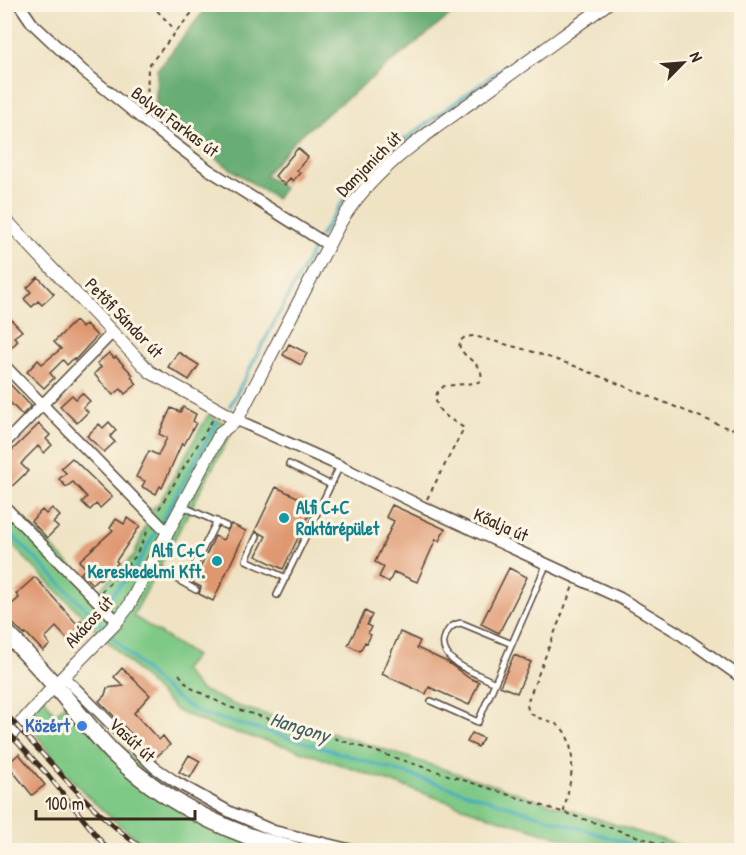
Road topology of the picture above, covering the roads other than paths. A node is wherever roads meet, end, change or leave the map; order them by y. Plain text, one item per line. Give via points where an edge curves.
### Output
1 (19, 4) edge
2 (607, 4) edge
3 (4, 218) edge
4 (321, 241) junction
5 (112, 333) junction
6 (4, 365) edge
7 (43, 405) junction
8 (237, 420) junction
9 (4, 444) edge
10 (288, 464) dead end
11 (340, 466) junction
12 (331, 485) junction
13 (4, 506) edge
14 (182, 506) junction
15 (216, 521) junction
16 (160, 526) junction
17 (226, 526) dead end
18 (256, 536) dead end
19 (547, 563) junction
20 (151, 565) junction
21 (286, 578) junction
22 (185, 584) junction
23 (196, 590) dead end
24 (277, 595) dead end
25 (116, 623) junction
26 (4, 630) edge
27 (512, 644) junction
28 (741, 678) edge
29 (59, 681) junction
30 (495, 682) junction
31 (431, 701) dead end
32 (4, 742) edge
33 (295, 850) edge
34 (352, 850) edge

1 - 4 street, Bolyai Farkas út via 32,23 82,70 146,122 209,170
2 - 4 street, Damjanich út via 418,141 386,168
3 - 5 street, Petőfi Sándor út
4 - 8 street, Damjanich út
5 - 7 street
5 - 8 street, Petőfi Sándor út via 150,372
6 - 7 street
7 - 9 street
7 - 16 street
8 - 11 street, Kőalja út
8 - 14 street, Akácos út via 221,432
10 - 12 lane
11 - 12 lane
11 - 19 street, Kőalja út
12 - 21 lane
13 - 25 street
14 - 15 lane
14 - 16 street, Akácos út
15 - 17 lane
15 - 22 lane
16 - 20 street, Akácos út
18 - 21 lane via 246,560
19 - 27 lane
19 - 28 street, Kőalja út via 651,615
20 - 22 lane
20 - 25 street, Akácos út
21 - 24 lane
22 - 23 lane
25 - 29 street, Akácos út
26 - 29 main road, Vasút út
27 - 30 lane
27 - 30 lane via 461,623 446,633 446,655
29 - 32 street, Akácos út
29 - 33 main road, Vasút út via 111,751 164,793 230,829
29 - 34 street via 154,767 176,782 274,831
30 - 31 lane via 478,722

